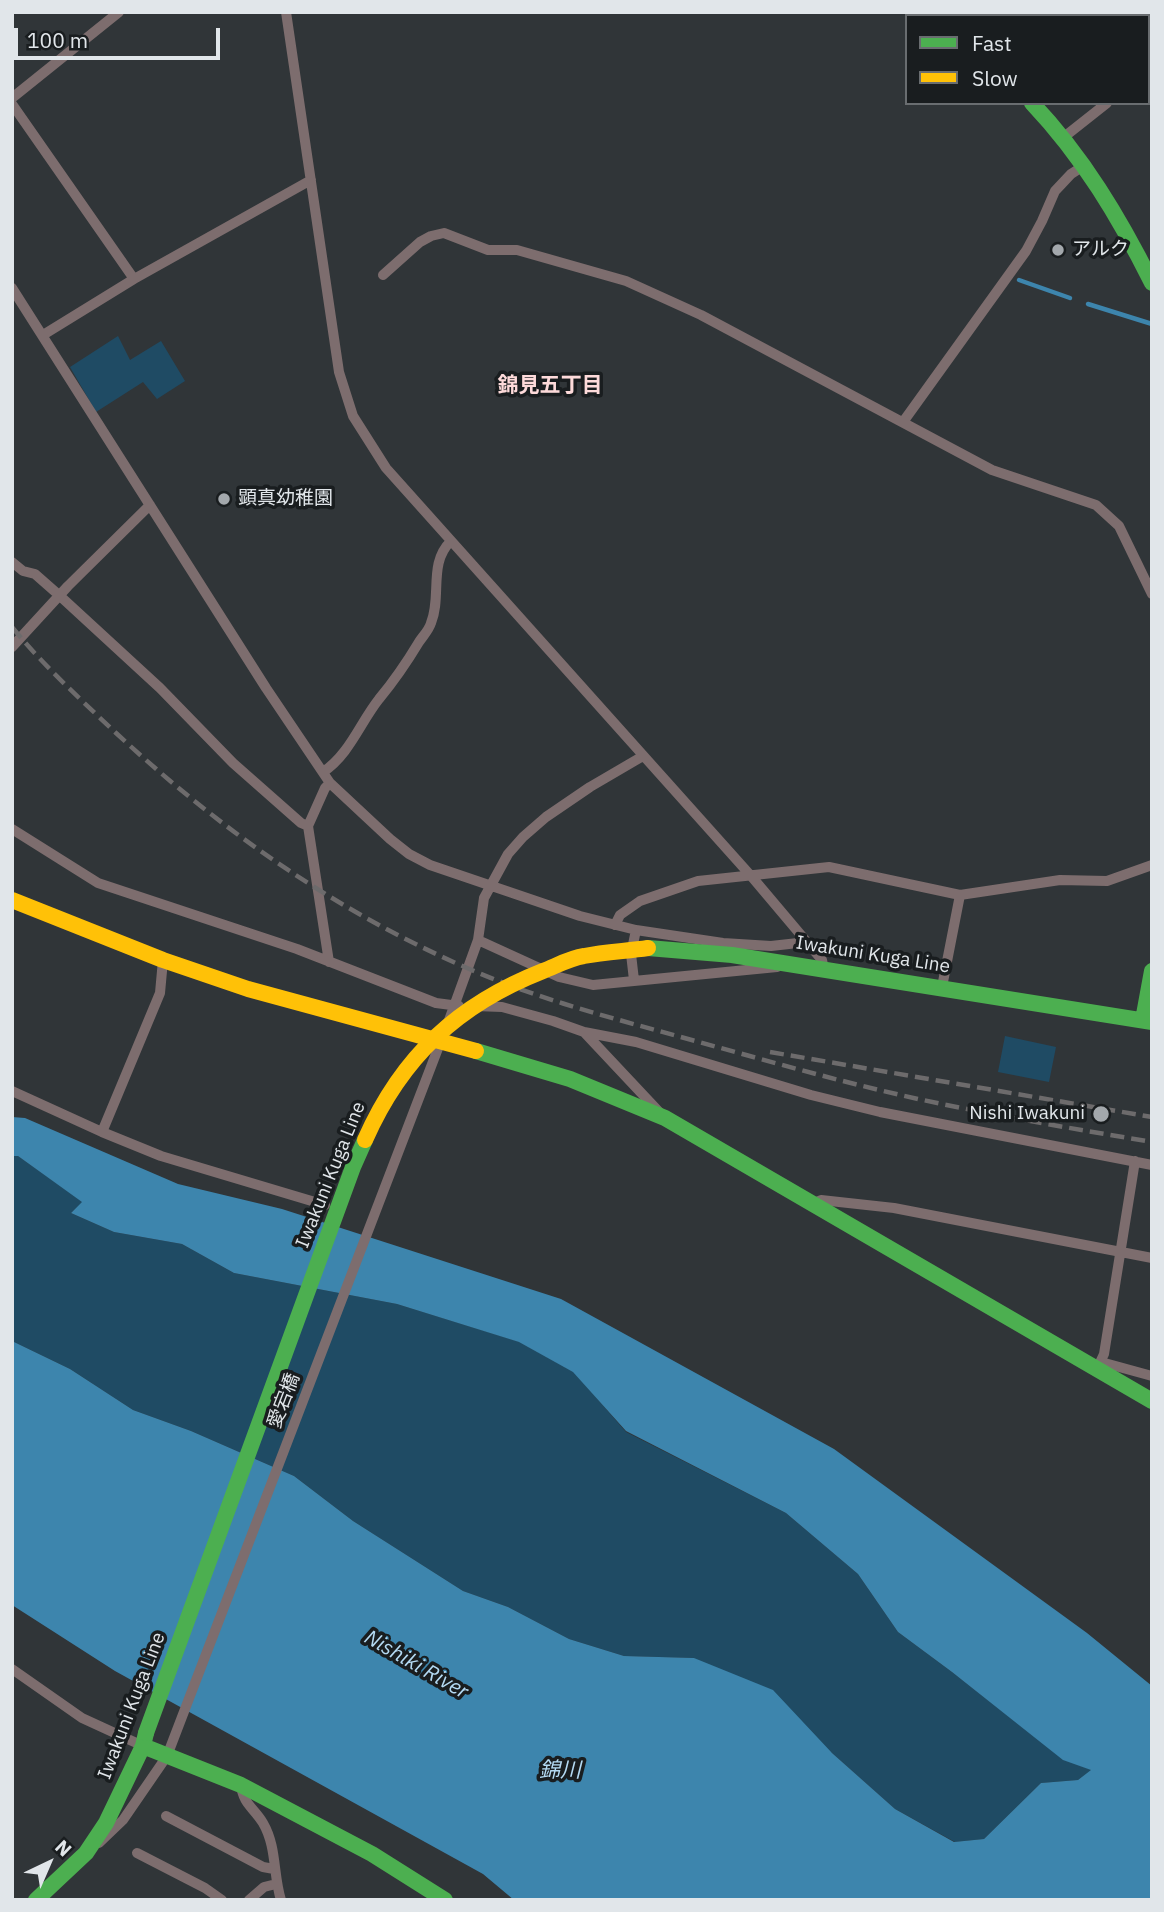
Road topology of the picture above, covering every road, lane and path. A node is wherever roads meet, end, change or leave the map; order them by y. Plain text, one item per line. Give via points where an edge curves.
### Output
1 (286, 12) edge
2 (112, 15) edge
3 (12, 98) edge
4 (12, 104) edge
5 (1034, 105) edge
6 (1104, 105) edge
7 (1064, 137) junction
8 (1085, 166) junction
9 (311, 180) junction
10 (383, 275) dead end
11 (134, 279) junction
12 (1152, 283) edge
13 (12, 288) edge
14 (43, 335) junction
15 (903, 422) junction
16 (150, 505) junction
17 (451, 541) junction
18 (12, 562) edge
19 (1152, 594) edge
20 (60, 596) junction
21 (12, 647) edge
22 (643, 756) junction
23 (323, 772) junction
24 (330, 783) junction
25 (307, 826) junction
26 (12, 829) edge
27 (1152, 865) edge
28 (751, 877) junction
29 (489, 886) junction
30 (960, 895) junction
31 (12, 900) edge
32 (615, 925) junction
33 (636, 930) junction
34 (478, 940) junction
35 (807, 942) junction
36 (163, 960) junction
37 (329, 962) junction
38 (790, 964) junction
39 (824, 969) junction
40 (1152, 971) edge
41 (634, 980) junction
42 (942, 987) junction
43 (1150, 993) edge
44 (455, 1005) junction
45 (1147, 1021) edge
46 (584, 1032) junction
47 (441, 1040) junction
48 (12, 1091) edge
49 (666, 1118) junction
50 (102, 1132) junction
51 (1135, 1161) junction
52 (1152, 1164) edge
53 (814, 1203) junction
54 (325, 1205) dead end
55 (1121, 1252) junction
56 (1152, 1258) edge
57 (1099, 1365) junction
58 (1152, 1376) edge
59 (1152, 1401) edge
60 (12, 1669) edge
61 (144, 1740) junction
62 (167, 1756) junction
63 (241, 1785) junction
64 (166, 1816) dead end
65 (86, 1853) junction
66 (137, 1853) dead end
67 (274, 1869) junction
68 (276, 1884) junction
69 (36, 1900) edge
70 (222, 1900) edge
71 (249, 1900) edge
72 (281, 1900) edge
73 (445, 1900) edge

1 - 9 street
2 - 3 street
4 - 11 street
5 - 7 main road
6 - 7 street
7 - 8 main road
8 - 12 main road
8 - 15 street via 1055,191 1026,251
9 - 11 street
9 - 17 street via 339,372 354,416 382,463
10 - 15 street via 420,242 444,233 488,250 517,250 659,295
11 - 14 street
13 - 14 street
14 - 16 street
15 - 19 street via 992,470 1096,505 1119,526
16 - 20 street
16 - 23 street
17 - 22 street
17 - 23 street via 439,560 432,623 360,729
18 - 20 street via 35,574
20 - 21 street
20 - 25 street via 233,763
22 - 28 street
22 - 29 street, 愛宕橋 via 572,799 523,836
23 - 24 street
24 - 25 street
24 - 29 street via 409,854
25 - 37 street
26 - 37 street via 98,883
27 - 30 street via 1107,881 1060,880
28 - 30 street via 830,867
28 - 32 street via 698,881 640,901 620,915
28 - 35 street
29 - 32 street
29 - 34 street, 愛宕橋
30 - 42 street
31 - 36 main road
32 - 33 street
33 - 35 street via 723,943 771,946
33 - 41 street via 631,954
34 - 41 street via 559,977 593,985
34 - 44 street, 愛宕橋
35 - 39 street
36 - 47 main road via 248,989
36 - 50 street via 160,993
37 - 44 street via 436,1003
38 - 39 main road, Iwakuni Kuga Line
38 - 41 street
38 - 61 main road, Iwakuni Kuga Line, bridge via 648,948 581,956 509,984 439,1032 408,1065 376,1115 353,1167
39 - 42 main road, Iwakuni Kuga Line
40 - 43 main road
42 - 45 main road, Iwakuni Kuga Line
43 - 45 main road
44 - 46 street via 502,1007
44 - 47 street, 愛宕橋
46 - 49 street
46 - 51 street via 636,1042 867,1109
47 - 49 main road via 570,1079
47 - 62 street, 愛宕橋
48 - 50 street
49 - 53 main road
50 - 54 street via 161,1156
51 - 52 street
51 - 55 street
53 - 55 street via 881,1206
53 - 57 main road
55 - 56 street
55 - 57 street
57 - 58 street
57 - 59 main road
60 - 61 street via 82,1718
61 - 62 main road
61 - 65 main road, Iwakuni Kuga Line via 106,1823
62 - 63 main road
62 - 65 street, 愛宕橋 via 123,1820
63 - 67 street via 242,1796 269,1836
63 - 73 main road via 372,1854
64 - 67 street
65 - 69 main road, Iwakuni Kuga Line
66 - 70 street
67 - 68 street
68 - 71 street via 264,1886
68 - 72 street

